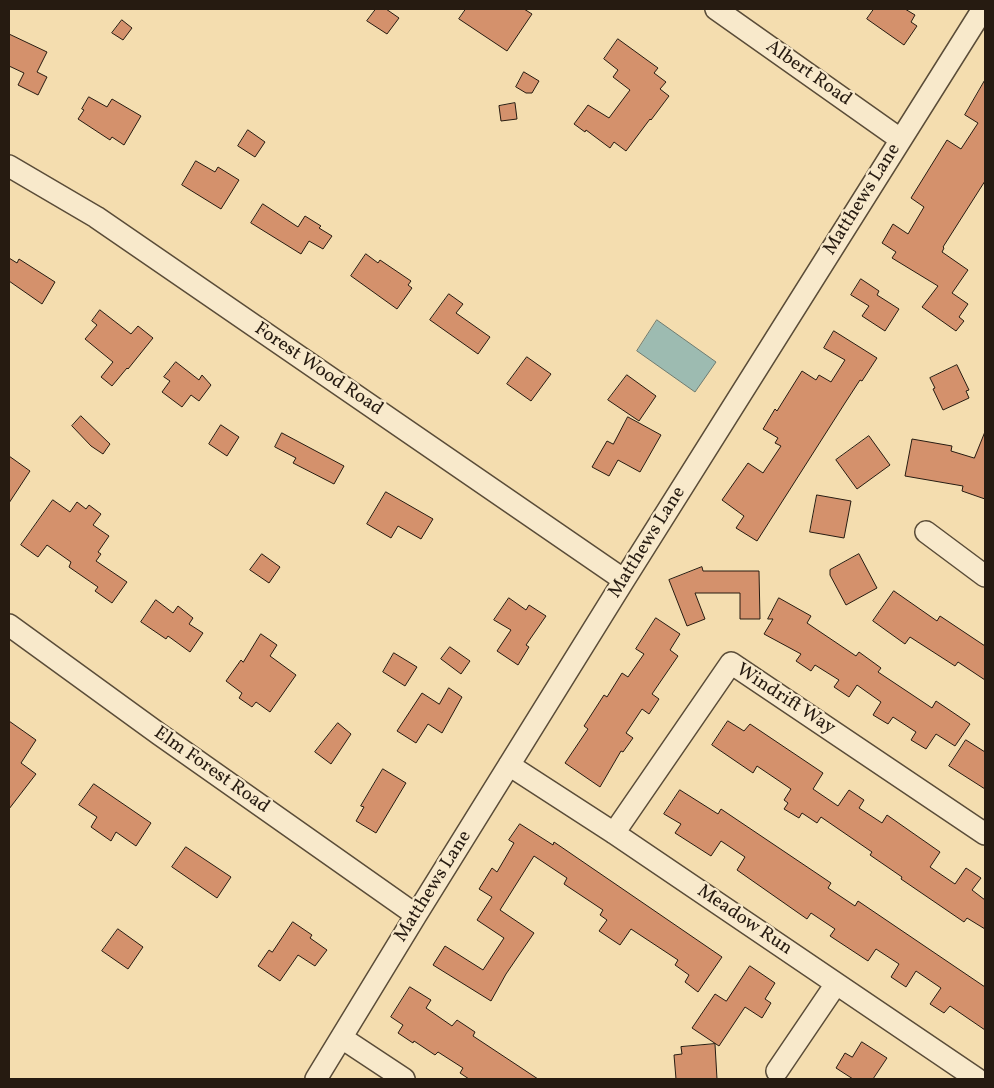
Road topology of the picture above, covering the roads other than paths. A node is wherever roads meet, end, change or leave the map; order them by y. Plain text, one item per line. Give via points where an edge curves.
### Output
1 (716, 9) edge
2 (983, 9) edge
3 (900, 139) junction
4 (9, 166) edge
5 (926, 532) dead end
6 (985, 576) edge
7 (624, 580) junction
8 (9, 625) edge
9 (509, 766) junction
10 (614, 833) junction
11 (985, 834) edge
12 (416, 915) junction
13 (836, 984) junction
14 (342, 1038) junction
15 (778, 1071) dead end
16 (316, 1079) edge
17 (404, 1079) edge
18 (977, 1079) edge

1 - 3 street, Albert Road
2 - 3 street, Matthews Lane
3 - 7 street, Matthews Lane
4 - 7 street, Forest Wood Road via 96,217
5 - 6 street
7 - 9 street, Matthews Lane
8 - 12 street, Elm Forest Road
9 - 10 street, Meadow Run
9 - 12 street, Matthews Lane
10 - 11 street, Windrift Way via 730,663
10 - 13 street, Meadow Run
12 - 14 street, Matthews Lane
13 - 15 street
13 - 18 street, Meadow Run
14 - 16 street, Matthews Lane
14 - 17 street

